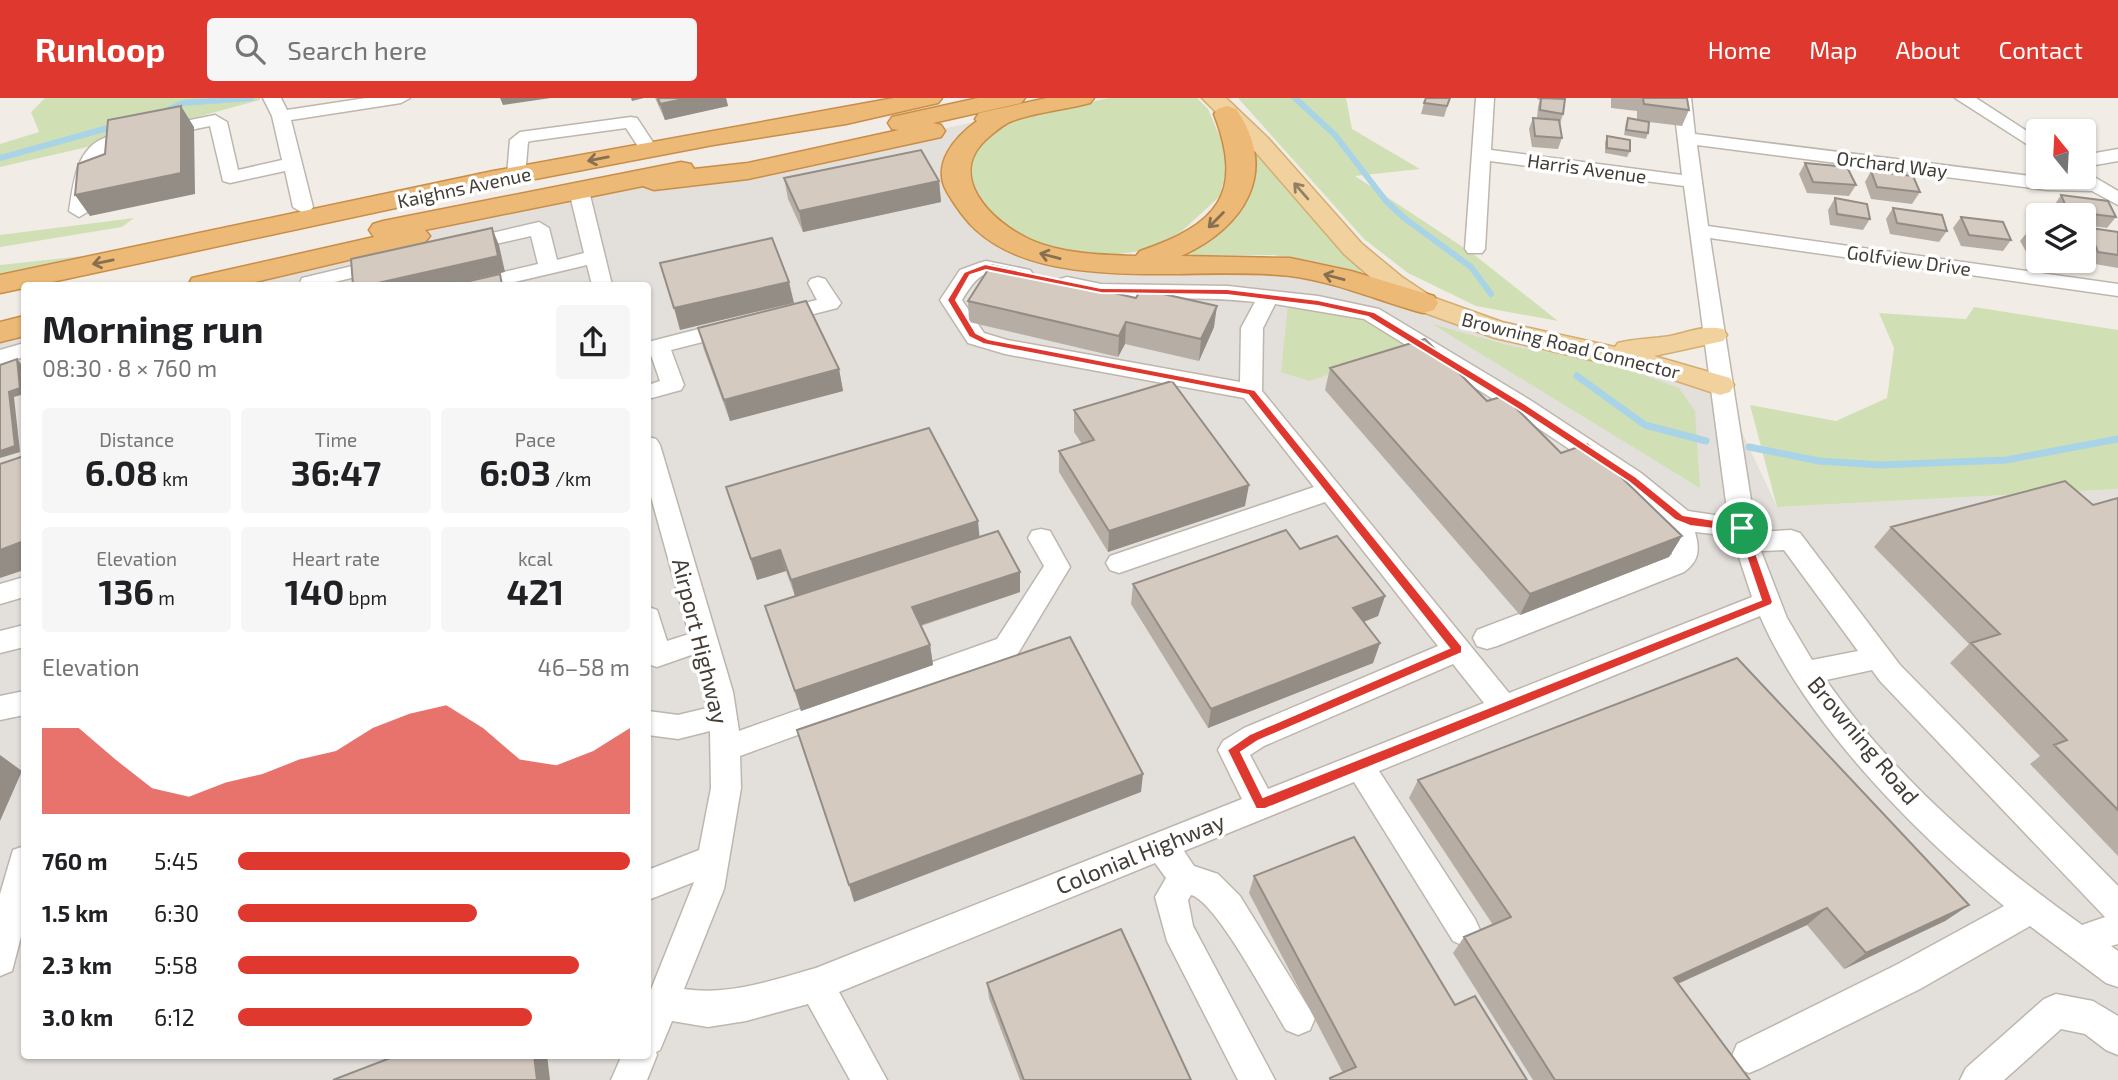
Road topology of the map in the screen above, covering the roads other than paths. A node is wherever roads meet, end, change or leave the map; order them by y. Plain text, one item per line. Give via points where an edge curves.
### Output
1 (272, 98) edge
2 (401, 98) edge
3 (929, 98) edge
4 (1081, 98) edge
5 (1485, 98) edge
6 (1682, 98) edge
7 (1964, 98) edge
8 (872, 99) edge
9 (1220, 106) edge
10 (1007, 107) edge
11 (281, 116) junction
12 (713, 136) junction
13 (1687, 138) junction
14 (2026, 139) edge
15 (649, 150) junction
16 (1481, 154) junction
17 (2118, 155) edge
18 (2096, 159) edge
19 (294, 163) junction
20 (2026, 181) edge
21 (1693, 182) junction
22 (2096, 185) edge
23 (510, 186) junction
24 (579, 191) junction
25 (2118, 199) edge
26 (303, 207) junction
27 (79, 211) edge
28 (1699, 231) junction
29 (1475, 249) dead end
30 (447, 250) edge
31 (0, 257) edge
32 (595, 257) junction
33 (410, 258) edge
34 (1117, 265) junction
35 (549, 268) junction
36 (119, 282) edge
37 (217, 282) edge
38 (309, 282) edge
39 (489, 282) edge
40 (601, 282) edge
41 (818, 283) dead end
42 (0, 284) edge
43 (2118, 290) edge
44 (1268, 297) junction
45 (1423, 303) junction
46 (21, 304) edge
47 (0, 308) edge
48 (21, 327) edge
49 (0, 332) edge
50 (1713, 335) junction
51 (653, 347) edge
52 (1580, 347) junction
53 (21, 351) edge
54 (0, 358) edge
55 (1720, 385) junction
56 (651, 391) edge
57 (1251, 392) junction
58 (651, 462) edge
59 (1330, 491) junction
60 (1679, 518) junction
61 (1744, 535) junction
62 (1041, 538) dead end
63 (1118, 563) dead end
64 (21, 588) edge
65 (0, 594) edge
66 (1767, 602) junction
67 (21, 637) edge
68 (1487, 638) dead end
69 (704, 640) junction
70 (0, 642) edge
71 (1457, 650) junction
72 (652, 657) edge
73 (1879, 657) junction
74 (1807, 672) junction
75 (21, 704) edge
76 (1503, 706) junction
77 (0, 708) edge
78 (723, 716) junction
79 (651, 723) edge
80 (725, 749) junction
81 (1359, 765) junction
82 (1260, 805) junction
83 (1161, 845) junction
84 (713, 859) junction
85 (21, 872) edge
86 (1184, 878) junction
87 (651, 884) edge
88 (2032, 908) junction
89 (2118, 908) edge
90 (2118, 928) edge
91 (1464, 930) dead end
92 (2079, 942) junction
93 (0, 960) edge
94 (2118, 971) edge
95 (816, 985) junction
96 (663, 1003) junction
97 (1298, 1018) dead end
98 (651, 1031) edge
99 (2118, 1038) edge
100 (1749, 1056) dead end
101 (638, 1059) edge
102 (629, 1080) edge
103 (869, 1080) edge
104 (1256, 1080) edge
105 (1978, 1080) edge

1 - 11 street
2 - 11 street
3 - 12 highway, Kaighns Avenue
4 - 10 highway, Kaighns Avenue
5 - 16 street
6 - 13 street, Browning Road
7 - 14 street
8 - 12 highway
9 -> 34 highway via 1237,142 1242,171 1227,209 1209,228 1183,244
45 -> 9 main road, Browning Road Connector via 1353,249 1260,143
10 - 24 highway, Kaighns Avenue via 748,171
34 -> 10 highway via 1070,261 1032,251 994,229 969,203 958,184 958,157 969,139
11 - 19 street
12 - 15 highway, Kaighns Avenue
13 - 20 street, Orchard Way
13 - 21 street, Browning Road
15 -> 23 highway, Kaighns Avenue
15 - 23 street via 631,122 526,136 519,140
16 - 21 street, Harris Avenue
16 - 29 street
17 - 18 street
19 - 26 street
19 - 27 street via 230,177 215,120 111,141 98,147 88,160
21 - 28 street, Browning Road
22 - 25 street
23 - 24 highway, Kaighns Avenue
23 - 26 highway
23 - 36 highway, Kaighns Avenue
23 - 37 highway via 389,244
23 -> 42 highway, Kaighns Avenue
24 - 32 street
26 - 31 highway
28 - 43 street, Golfview Drive
28 - 50 street, Browning Road
30 - 35 street via 539,228
32 - 35 street
32 - 40 street
33 - 38 street
45 -> 34 highway via 1290,267 1228,262
35 - 39 street
41 - 51 street via 830,303
44 - 57 street via 1252,328
44 - 57 street via 1101,290 985,267 967,274 951,300 973,335 986,342
44 - 60 street via 1371,314 1632,479
45 - 52 main road, Browning Road Connector via 1495,329
46 - 47 highway
48 - 49 highway
50 - 52 main road via 1647,348
50 - 55 street, Browning Road
51 - 56 street via 673,385
52 - 55 main road, Browning Road Connector
53 - 54 street
55 - 61 street, Browning Road
57 - 59 street
58 - 69 street, Airport Highway
59 - 63 street
59 - 71 street
60 - 61 street
60 - 68 street via 1685,558 1675,565
61 - 66 street, Browning Road
61 - 73 street via 1791,540
62 - 80 street via 1057,567 1007,647
64 - 65 street
66 - 74 street, Browning Road
66 - 76 street, Colonial Highway
67 - 70 street
69 - 72 street
69 - 78 street, Airport Highway
71 - 76 street
71 - 82 street via 1233,750
73 - 74 street
73 - 89 street
74 - 88 street, Browning Road via 1847,727 1910,797
75 - 77 street
76 - 81 street, Colonial Highway
78 - 79 street via 678,727
78 - 80 street, Airport Highway
80 - 84 street, Airport Highway via 726,788
81 - 82 street, Colonial Highway
81 - 91 street
82 - 83 street, Colonial Highway
83 - 86 street
83 - 95 street, Colonial Highway
84 - 87 street
84 - 96 street, Airport Highway via 708,889
85 - 93 street
86 - 97 street via 1207,884 1229,908
86 - 104 street via 1171,897 1178,930
88 - 92 street, Browning Road
88 - 100 street
90 - 92 street
92 - 94 street, Browning Road
95 - 96 street, Colonial Highway via 708,1010
95 - 103 street
96 - 98 street, Airport Highway
99 - 105 street via 2093,1017 2056,1011
101 - 102 street

